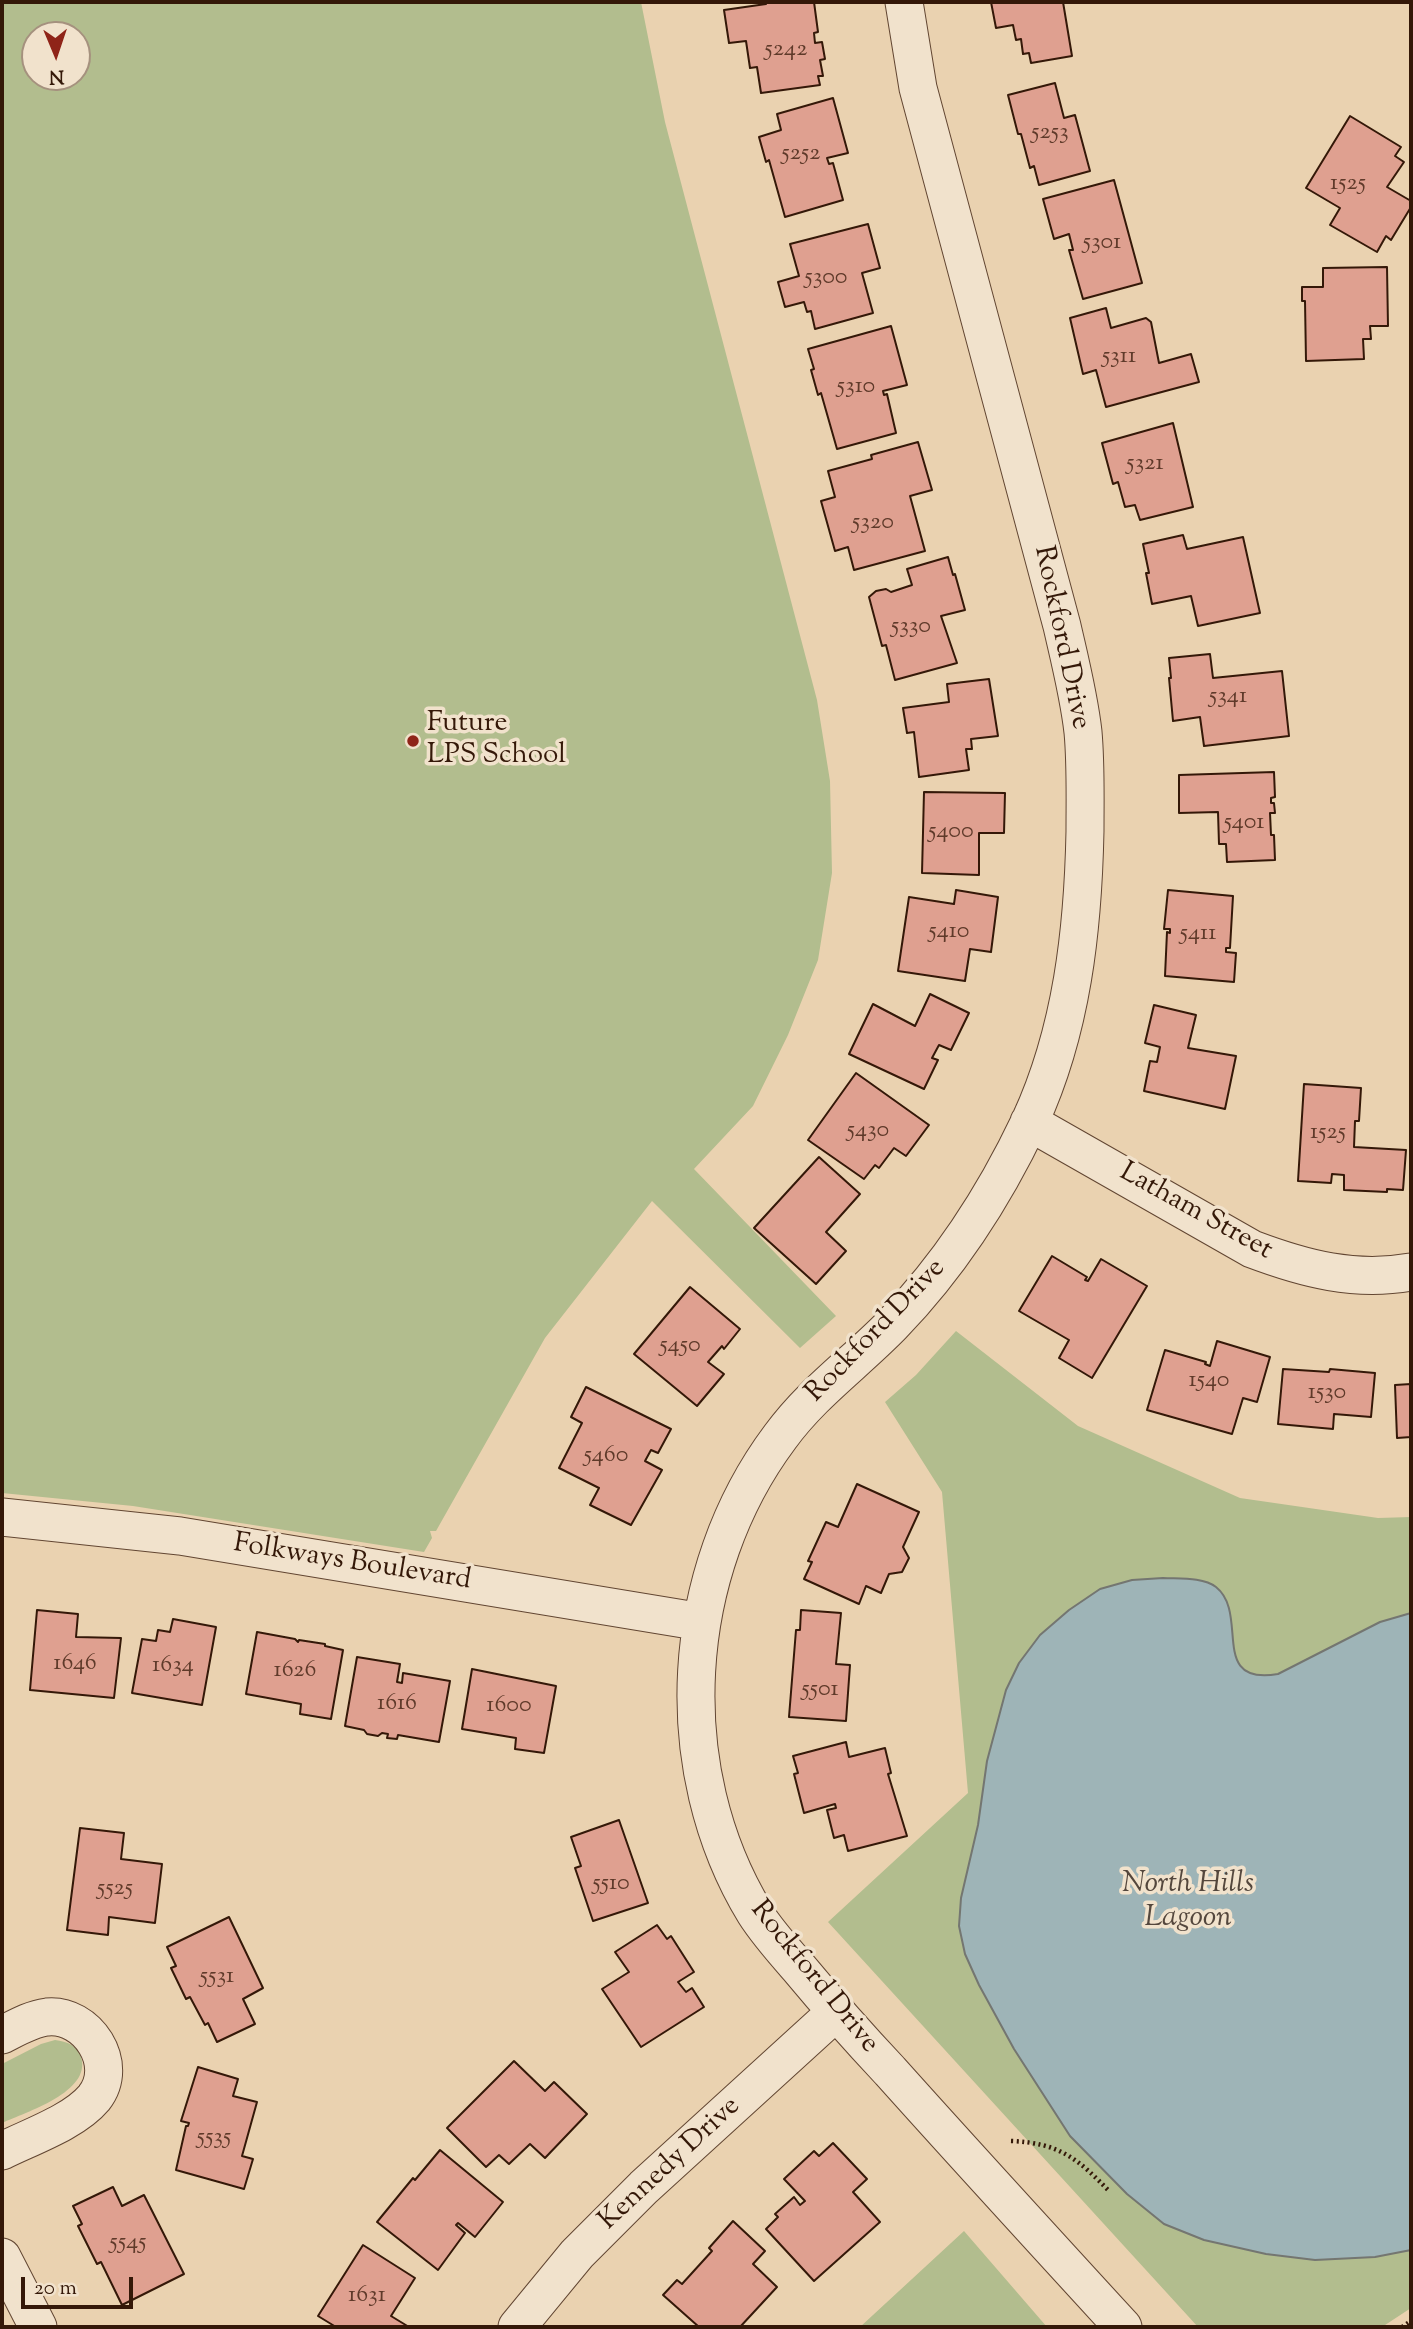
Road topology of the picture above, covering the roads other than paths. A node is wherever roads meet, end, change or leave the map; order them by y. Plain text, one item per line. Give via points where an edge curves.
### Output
1 (904, 2) edge
2 (1029, 1122) junction
3 (1411, 1272) edge
4 (2, 1517) edge
5 (702, 1622) junction
6 (836, 2012) junction
7 (2, 2035) edge
8 (2, 2151) edge
9 (2, 2257) edge
10 (38, 2327) edge
11 (517, 2327) edge
12 (1123, 2327) edge

1 - 2 street, Rockford Drive via 918,88 1062,626 1083,732 1086,786 1079,943 1058,1042
2 - 3 street, Latham Street via 1252,1249 1341,1275
2 - 5 street, Rockford Drive via 977,1216 944,1264 894,1323 810,1400 761,1465 729,1526
4 - 5 street, Folkways Boulevard via 180,1536
5 - 6 street, Rockford Drive via 695,1676 696,1729 704,1786 721,1839 756,1914
6 - 11 street, Kennedy Drive via 635,2197 578,2254
6 - 12 street, Rockford Drive
7 - 8 street via 46,2017 66,2018 84,2027 96,2043 103,2058 103,2081 78,2114
9 - 10 street

